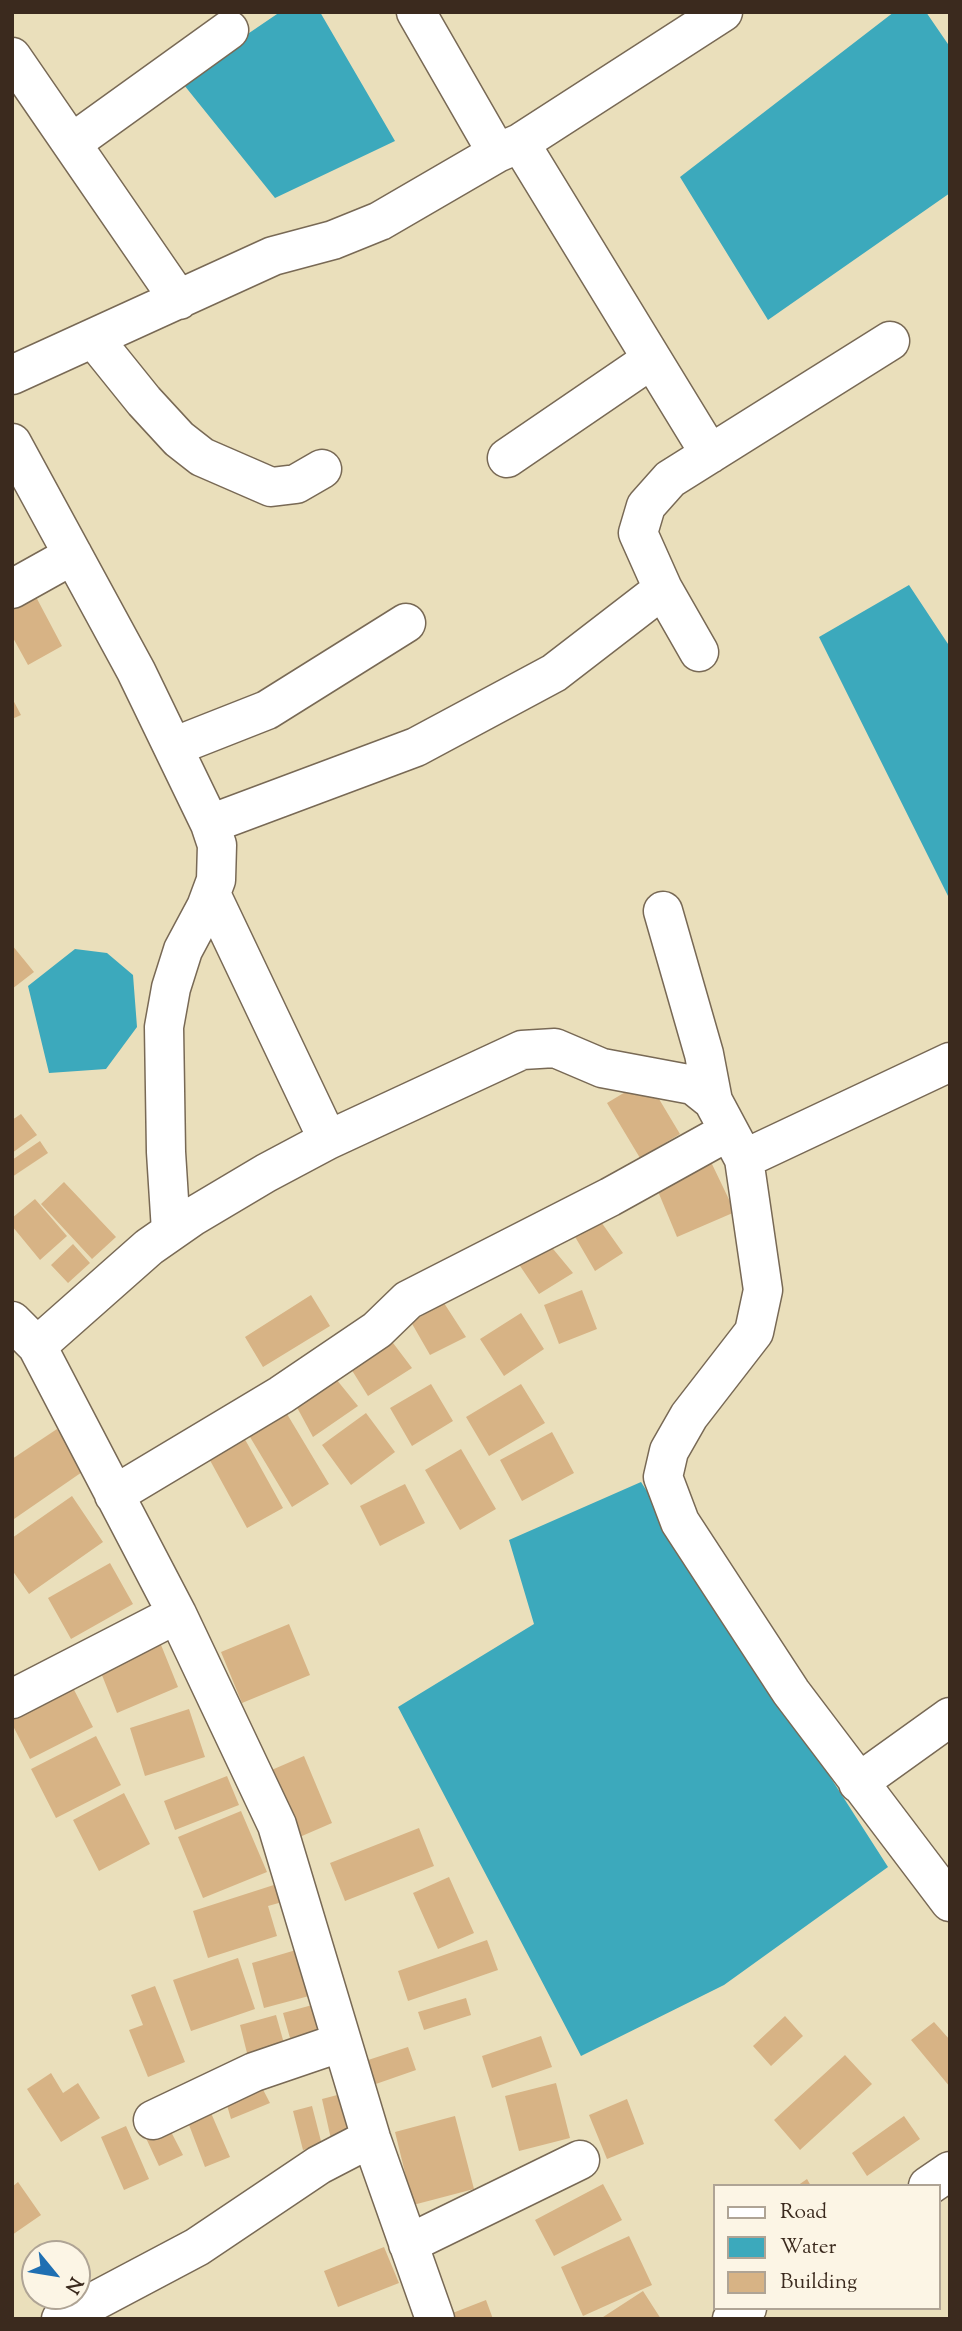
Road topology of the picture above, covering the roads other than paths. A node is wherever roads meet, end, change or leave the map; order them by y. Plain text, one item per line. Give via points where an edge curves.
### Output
1 (416, 12) edge
2 (723, 12) edge
3 (229, 30) dead end
4 (12, 57) edge
5 (72, 143) junction
6 (509, 148) junction
7 (179, 300) junction
8 (94, 340) junction
9 (890, 341) dead end
10 (652, 359) junction
11 (12, 375) edge
12 (12, 443) edge
13 (710, 454) junction
14 (507, 458) dead end
15 (321, 469) dead end
16 (73, 555) junction
17 (12, 589) edge
18 (663, 589) junction
19 (406, 623) dead end
20 (699, 652) dead end
21 (173, 747) junction
22 (210, 824) junction
23 (211, 894) junction
24 (663, 911) dead end
25 (950, 1062) edge
26 (729, 1130) junction
27 (328, 1140) junction
28 (171, 1231) junction
29 (24, 1333) edge
30 (114, 1495) junction
31 (177, 1614) junction
32 (12, 1699) edge
33 (950, 1717) edge
34 (859, 1783) junction
35 (950, 1902) edge
36 (342, 2042) junction
37 (153, 2120) dead end
38 (371, 2138) junction
39 (580, 2160) dead end
40 (950, 2171) edge
41 (931, 2184) edge
42 (408, 2244) junction
43 (61, 2319) edge
44 (435, 2319) edge

1 - 6 street
2 - 6 street
3 - 5 street
4 - 5 street
5 - 7 street
6 - 7 street via 380,221 273,256
6 - 10 street
7 - 8 street
8 - 11 street
8 - 15 street via 144,401 202,457 271,487 296,484
9 - 13 street
10 - 13 street
10 - 14 street
12 - 16 street
13 - 18 street via 670,479 646,506 638,533
16 - 17 street
16 - 21 street
18 - 20 street
18 - 22 street via 554,673 416,747
19 - 21 street via 267,710
21 - 22 street
22 - 23 street via 217,845
23 - 27 street
23 - 28 street via 183,950 164,1027
24 - 26 street
25 - 26 street
26 - 27 street via 693,1085 602,1068 555,1048 522,1050
26 - 30 street via 610,1197 408,1300 377,1330 281,1395
26 - 34 street via 763,1290 754,1332 689,1416 669,1451 663,1477 680,1522 791,1692
27 - 28 street
28 - 29 street
29 - 30 street
30 - 31 street
31 - 32 street
31 - 36 street via 277,1825
33 - 34 street
34 - 35 street
36 - 37 street via 254,2071
36 - 38 street
38 - 42 street
38 - 43 street via 319,2165 197,2247
39 - 42 street
40 - 41 street
42 - 44 street

